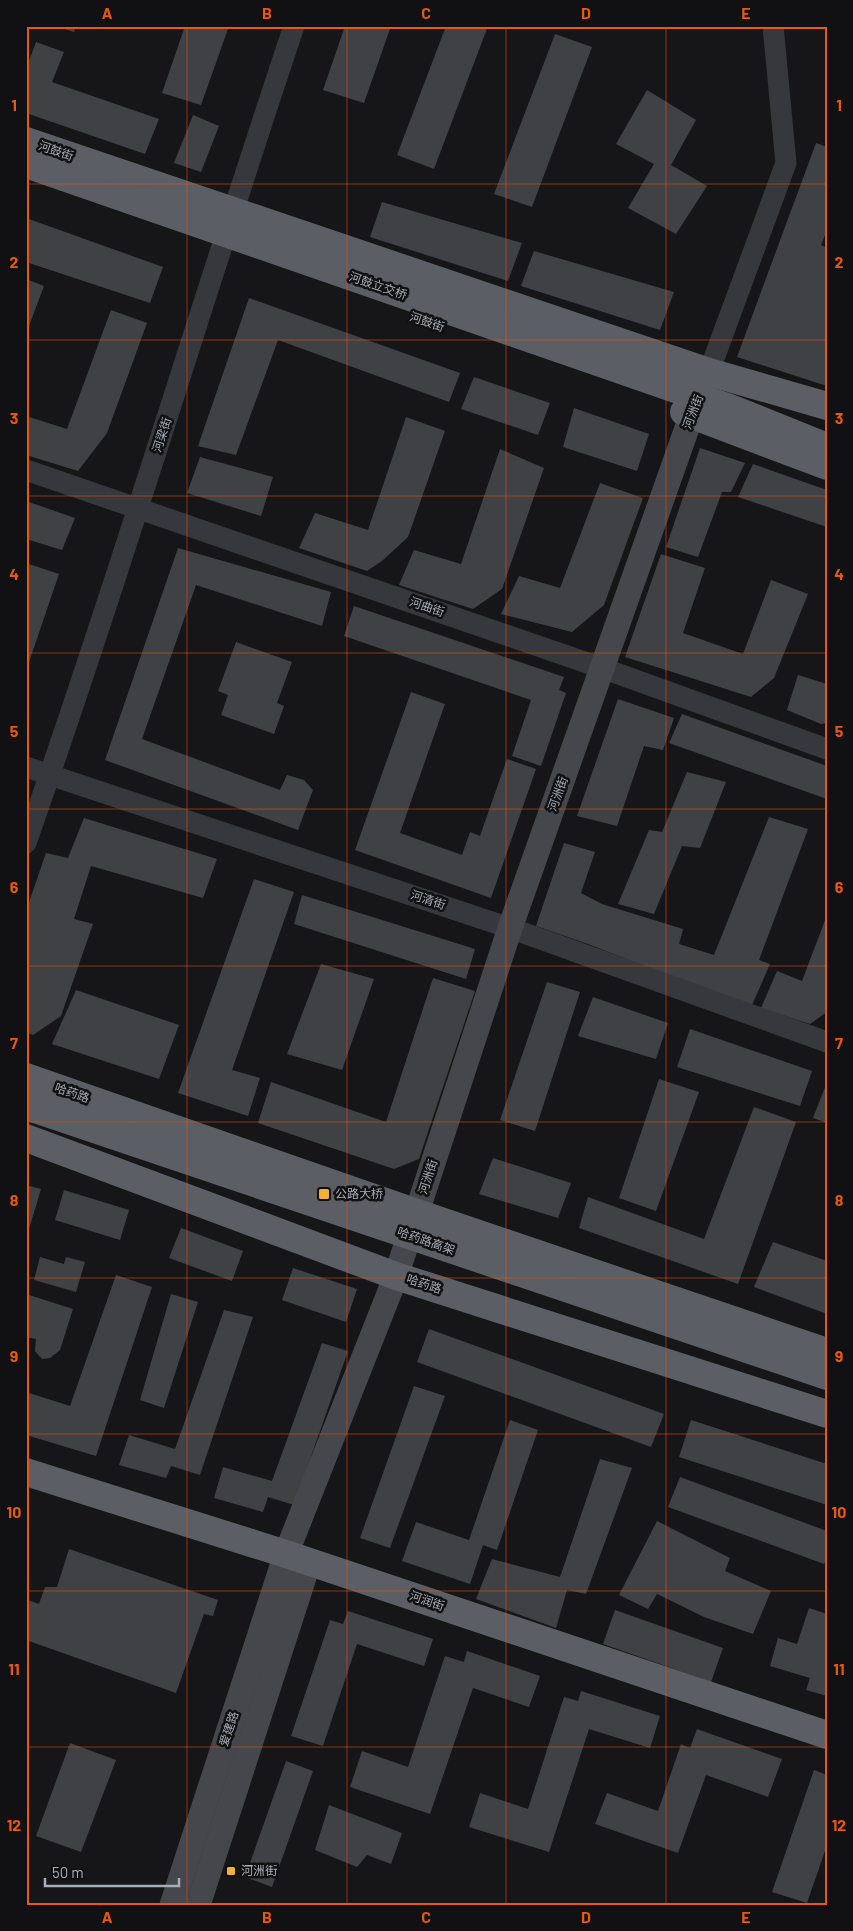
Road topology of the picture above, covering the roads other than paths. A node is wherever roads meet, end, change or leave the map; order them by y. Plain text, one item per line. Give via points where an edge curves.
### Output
1 (294, 26) edge
2 (773, 26) edge
3 (26, 141) edge
4 (26, 164) edge
5 (26, 184) edge
6 (232, 210) junction
7 (221, 250) junction
8 (709, 372) junction
9 (827, 406) edge
10 (730, 408) junction
11 (691, 414) junction
12 (827, 432) edge
13 (827, 447) edge
14 (827, 466) edge
15 (26, 470) edge
16 (139, 508) junction
17 (602, 668) junction
18 (827, 749) edge
19 (26, 767) edge
20 (50, 775) junction
21 (26, 843) edge
22 (510, 928) junction
23 (827, 1042) edge
24 (26, 1077) edge
25 (26, 1106) edge
26 (26, 1138) edge
27 (416, 1213) junction
28 (396, 1276) junction
29 (827, 1352) edge
30 (827, 1376) edge
31 (827, 1414) edge
32 (26, 1472) edge
33 (298, 1558) junction
34 (827, 1736) edge
35 (172, 1905) edge
36 (198, 1905) edge

1 - 6 street, 河梁街
2 - 8 street, 河洲街 via 786,163
3 - 6 highway, 河鼓街
4 - 10 highway, 河鼓立交桥
5 - 7 highway, 河鼓街
6 - 7 street, 河梁街
6 - 8 highway, 河鼓街
7 - 11 highway, 河鼓街
7 - 16 street, 河梁街
8 - 9 highway, 河鼓街
8 - 11 main road, 河洲街
10 - 12 highway
10 - 13 highway
11 - 14 highway, 河鼓街
11 - 17 main road, 河洲街
15 - 16 street, 河曲街
16 - 17 street, 河曲街
16 - 20 street, 河梁街
17 - 18 street, 河曲街
17 - 22 main road, 河洲街
19 - 20 street, 河清街
20 - 21 street, 河梁街
20 - 22 street, 河清街
22 - 23 street, 河清街
22 - 27 main road, 河洲街
24 - 27 highway, 哈药路
25 - 30 highway, 哈药路高架
26 - 28 highway, 哈药路
27 - 28 main road, 河洲街
27 - 29 highway, 哈药路
28 - 31 highway, 哈药路
28 - 33 main road, 河洲街
32 - 33 highway, 河润街
33 - 34 highway, 河润街
33 - 35 main road, 爱建路
33 - 36 main road, 爱建路

